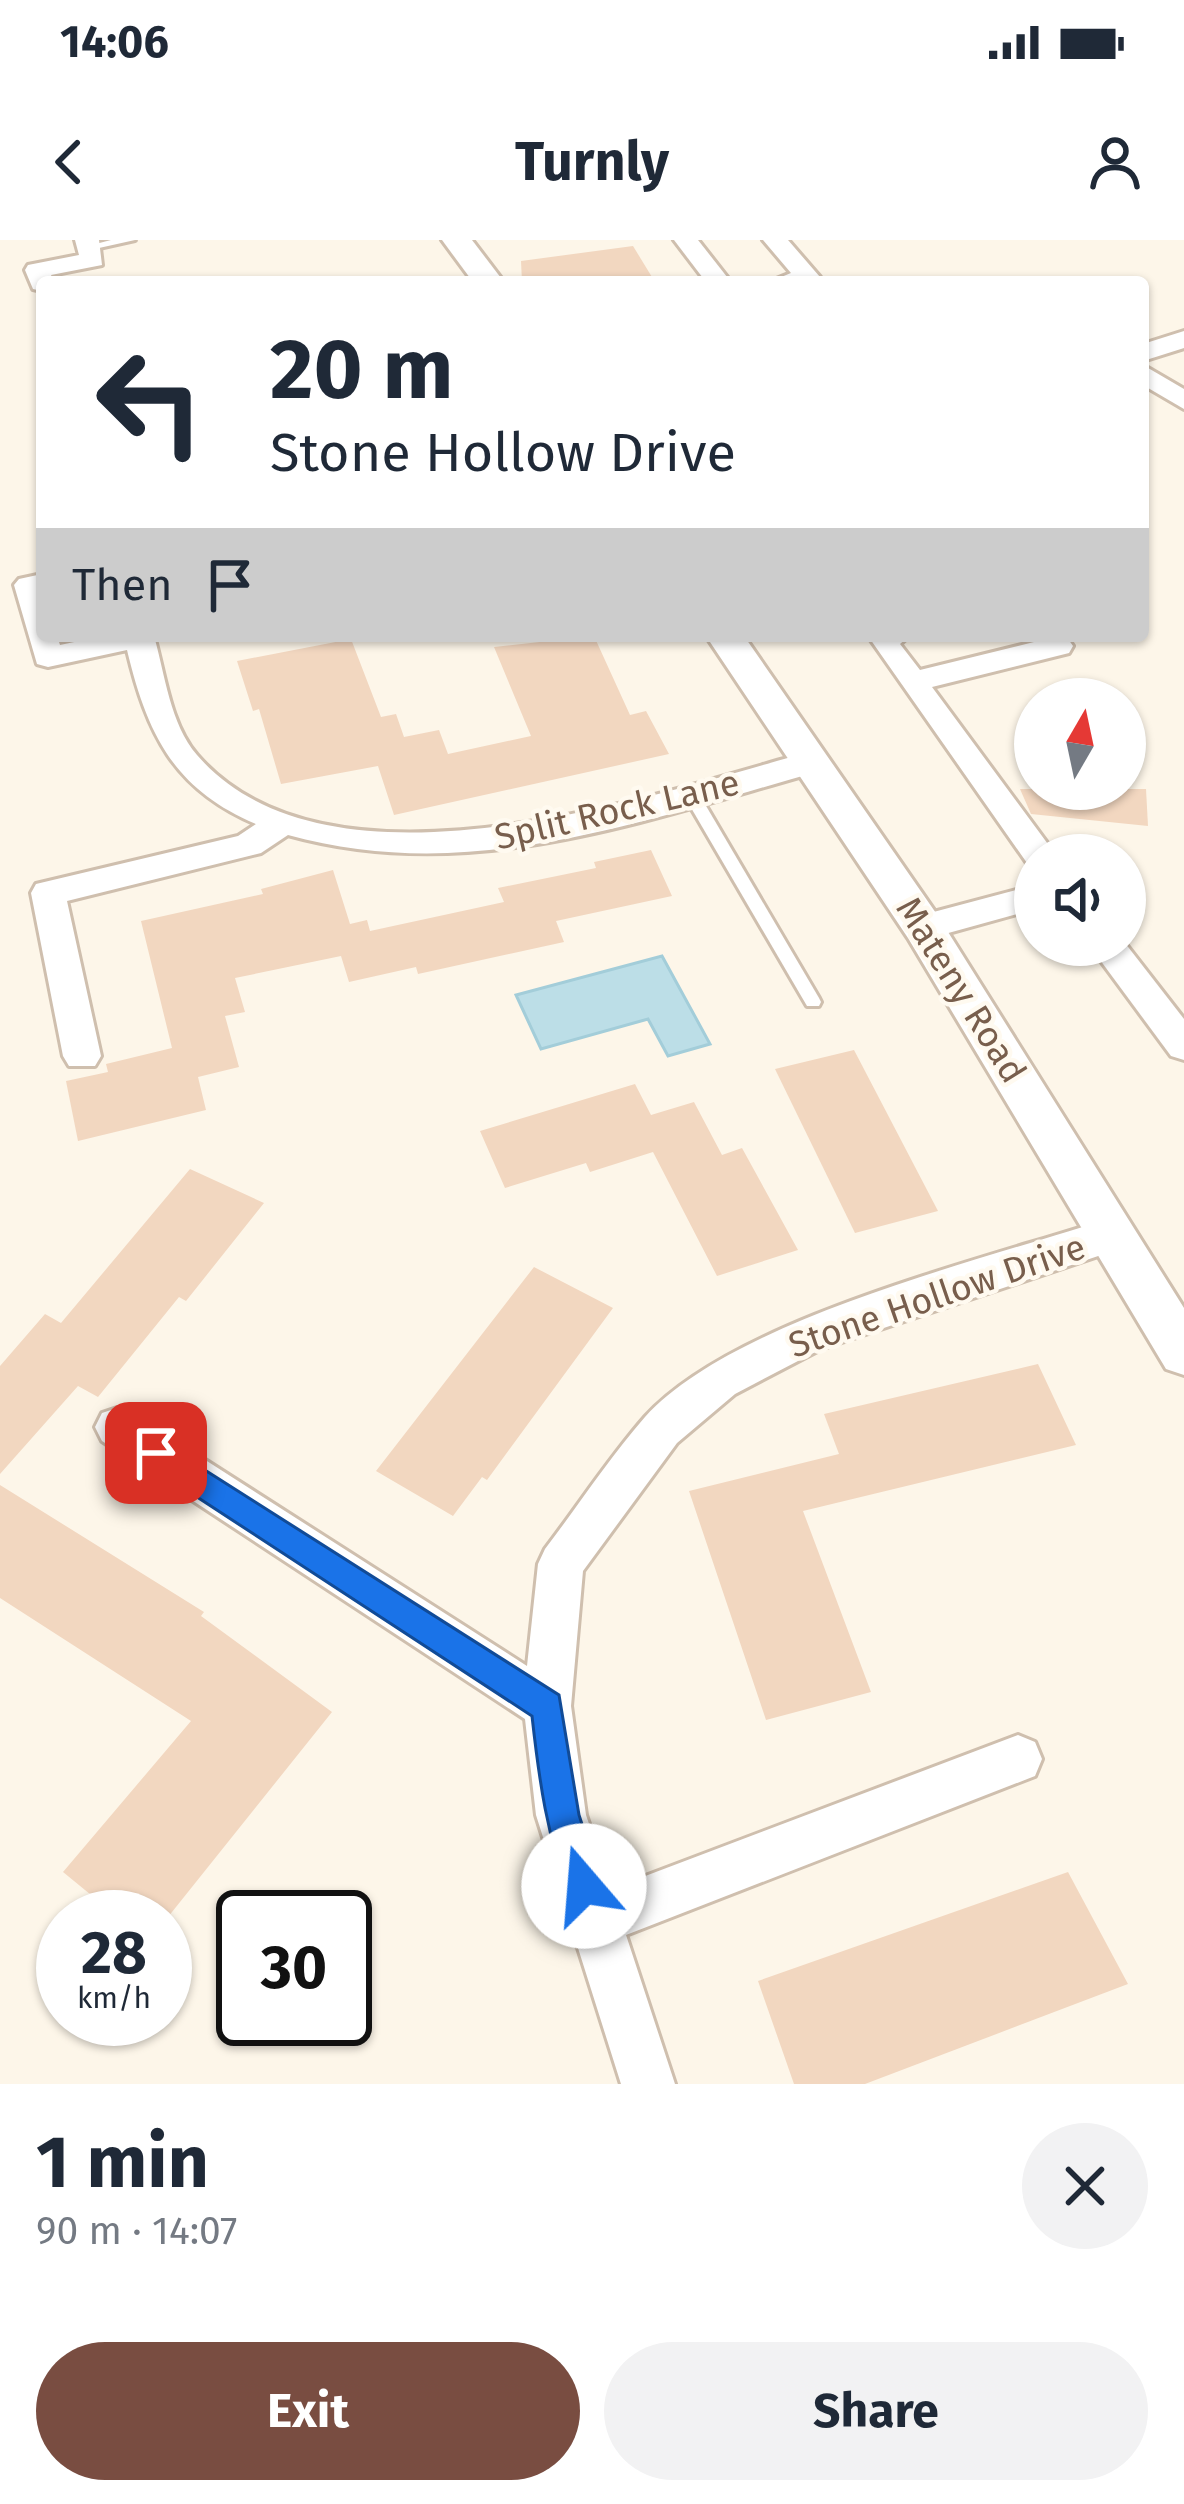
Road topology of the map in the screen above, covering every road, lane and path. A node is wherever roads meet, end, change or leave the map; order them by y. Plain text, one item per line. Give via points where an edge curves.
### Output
1 (129, 240) edge
2 (457, 240) edge
3 (686, 240) edge
4 (775, 240) edge
5 (88, 243) edge
6 (39, 276) edge
7 (484, 276) edge
8 (714, 276) edge
9 (807, 276) edge
10 (1184, 339) edge
11 (1149, 351) edge
12 (1149, 377) edge
13 (1184, 400) edge
14 (36, 584) edge
15 (36, 614) edge
16 (44, 642) edge
17 (120, 642) edge
18 (145, 642) edge
19 (729, 642) edge
20 (882, 642) edge
21 (1055, 642) edge
22 (912, 682) junction
23 (809, 763) junction
24 (691, 794) junction
25 (283, 822) junction
26 (1024, 834) edge
27 (1014, 903) edge
28 (923, 927) junction
29 (1128, 966) edge
30 (812, 1002) dead end
31 (1171, 1008) edge
32 (1184, 1046) edge
33 (82, 1056) dead end
34 (1114, 1234) junction
35 (1184, 1353) edge
36 (117, 1427) dead end
37 (547, 1706) junction
38 (1018, 1759) dead end
39 (595, 1921) junction
40 (648, 2084) edge

1 - 5 lane
2 - 7 street
3 - 8 street
4 - 9 street
5 - 6 street via 93,260 37,270
10 - 11 street
12 - 13 street
14 - 15 street, Split Rock Lane via 28,585
16 - 17 street, Split Rock Lane via 48,657
18 - 25 street, Split Rock Lane via 167,736 187,764 240,806
19 - 23 street, Mateny Road
20 - 22 street
21 - 22 street
22 - 26 street
23 - 24 street, Split Rock Lane
23 - 28 street, Mateny Road
24 - 25 street, Split Rock Lane via 528,838 404,849 333,841
24 - 30 lane
25 - 33 street via 249,845 48,893
27 - 28 street
28 - 34 street, Mateny Road
29 - 31 street
31 - 32 street
34 - 35 street, Mateny Road
34 - 37 street, Stone Hollow Drive via 808,1336 720,1382 662,1429 561,1564
36 - 37 street
37 - 39 street, Stone Hollow Drive via 561,1815
38 - 39 street
39 - 40 street, Stone Hollow Drive

